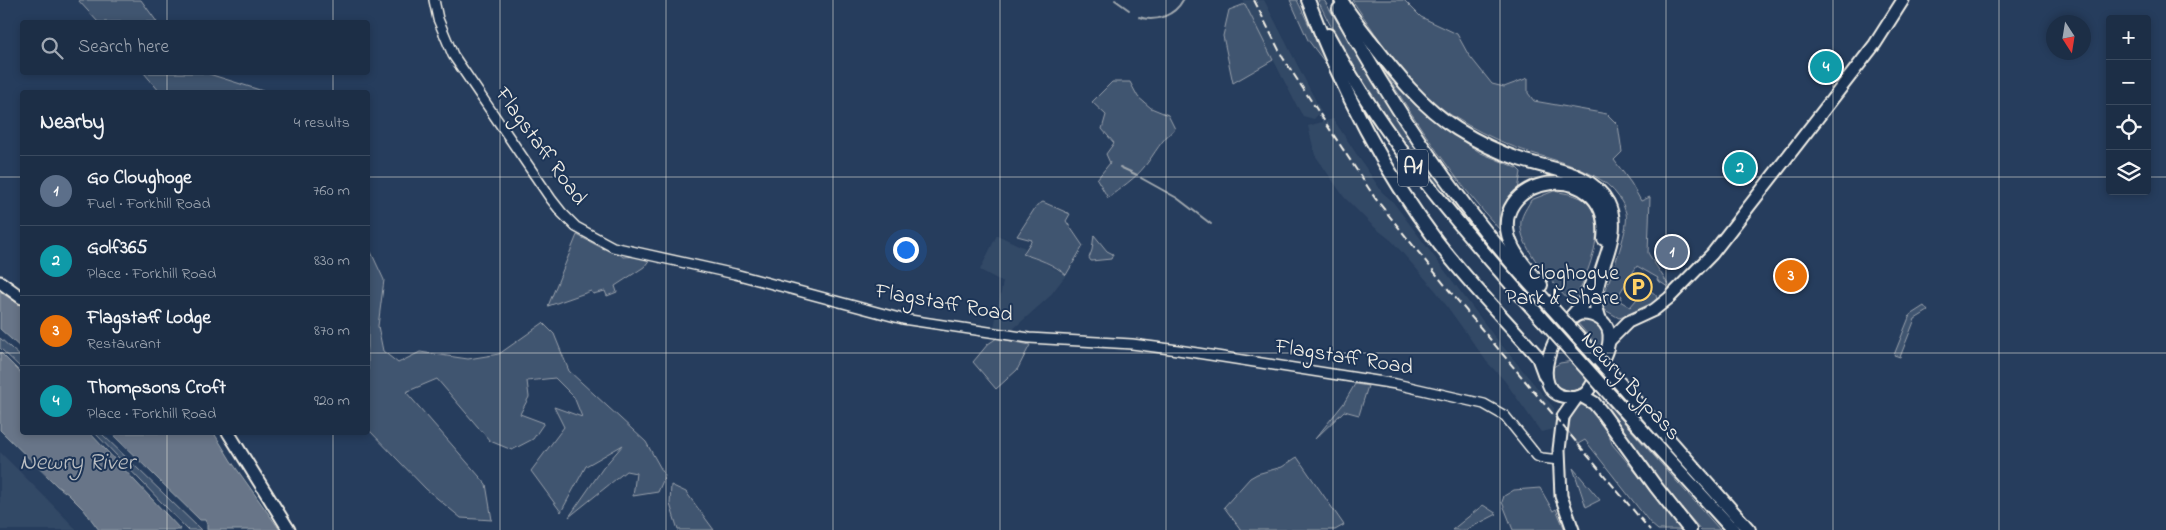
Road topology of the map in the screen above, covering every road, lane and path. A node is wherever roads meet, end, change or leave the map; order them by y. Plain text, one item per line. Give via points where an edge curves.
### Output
1 (434, 0) edge
2 (1309, 0) edge
3 (1334, 0) edge
4 (1341, 0) edge
5 (1903, 0) edge
6 (0, 282) edge
7 (20, 297) edge
8 (1554, 306) junction
9 (1572, 316) junction
10 (1602, 320) junction
11 (1628, 322) junction
12 (1610, 340) junction
13 (1545, 376) junction
14 (1554, 393) junction
15 (1579, 396) junction
16 (1563, 417) junction
17 (230, 435) edge
18 (1559, 460) junction
19 (289, 530) edge
20 (1573, 530) edge
21 (1690, 530) edge
22 (1734, 530) edge
23 (1749, 530) edge

1 - 18 street, Flagstaff Road via 453,55 551,199 576,228 613,247 735,274 903,319 1029,338 1178,350 1427,390 1492,407 1512,422 1537,456
2 - 13 highway via 1354,109 1392,177 1437,242 1538,357
2 - 22 highway, Newry Bypass / A1, bridge via 1355,82 1406,159 1483,254
3 - 8 highway, Newry Bypass / A1 via 1433,161 1518,272
4 - 10 highway via 1401,81 1437,114 1477,141 1518,159 1581,177 1601,193 1613,221 1595,293 1594,303
5 - 11 main road via 1875,44 1720,244 1669,298 1654,310
6 - 7 main road
8 - 9 highway via 1514,248 1508,228 1510,212 1522,193 1535,186 1556,182 1571,184 1587,192 1597,202 1605,228 1603,246 1586,300
8 - 23 highway, Newry Bypass / A1, bridge
9 - 10 main road via 1586,313
9 - 13 main road via 1558,335
10 - 11 main road
10 - 12 main road
11 - 12 main road
12 - 15 main road via 1592,386
13 - 14 main road
14 - 15 main road
14 - 16 main road
15 - 16 main road
15 - 21 highway via 1598,409
16 - 18 main road
17 - 19 main road
18 - 20 main road via 1561,496

